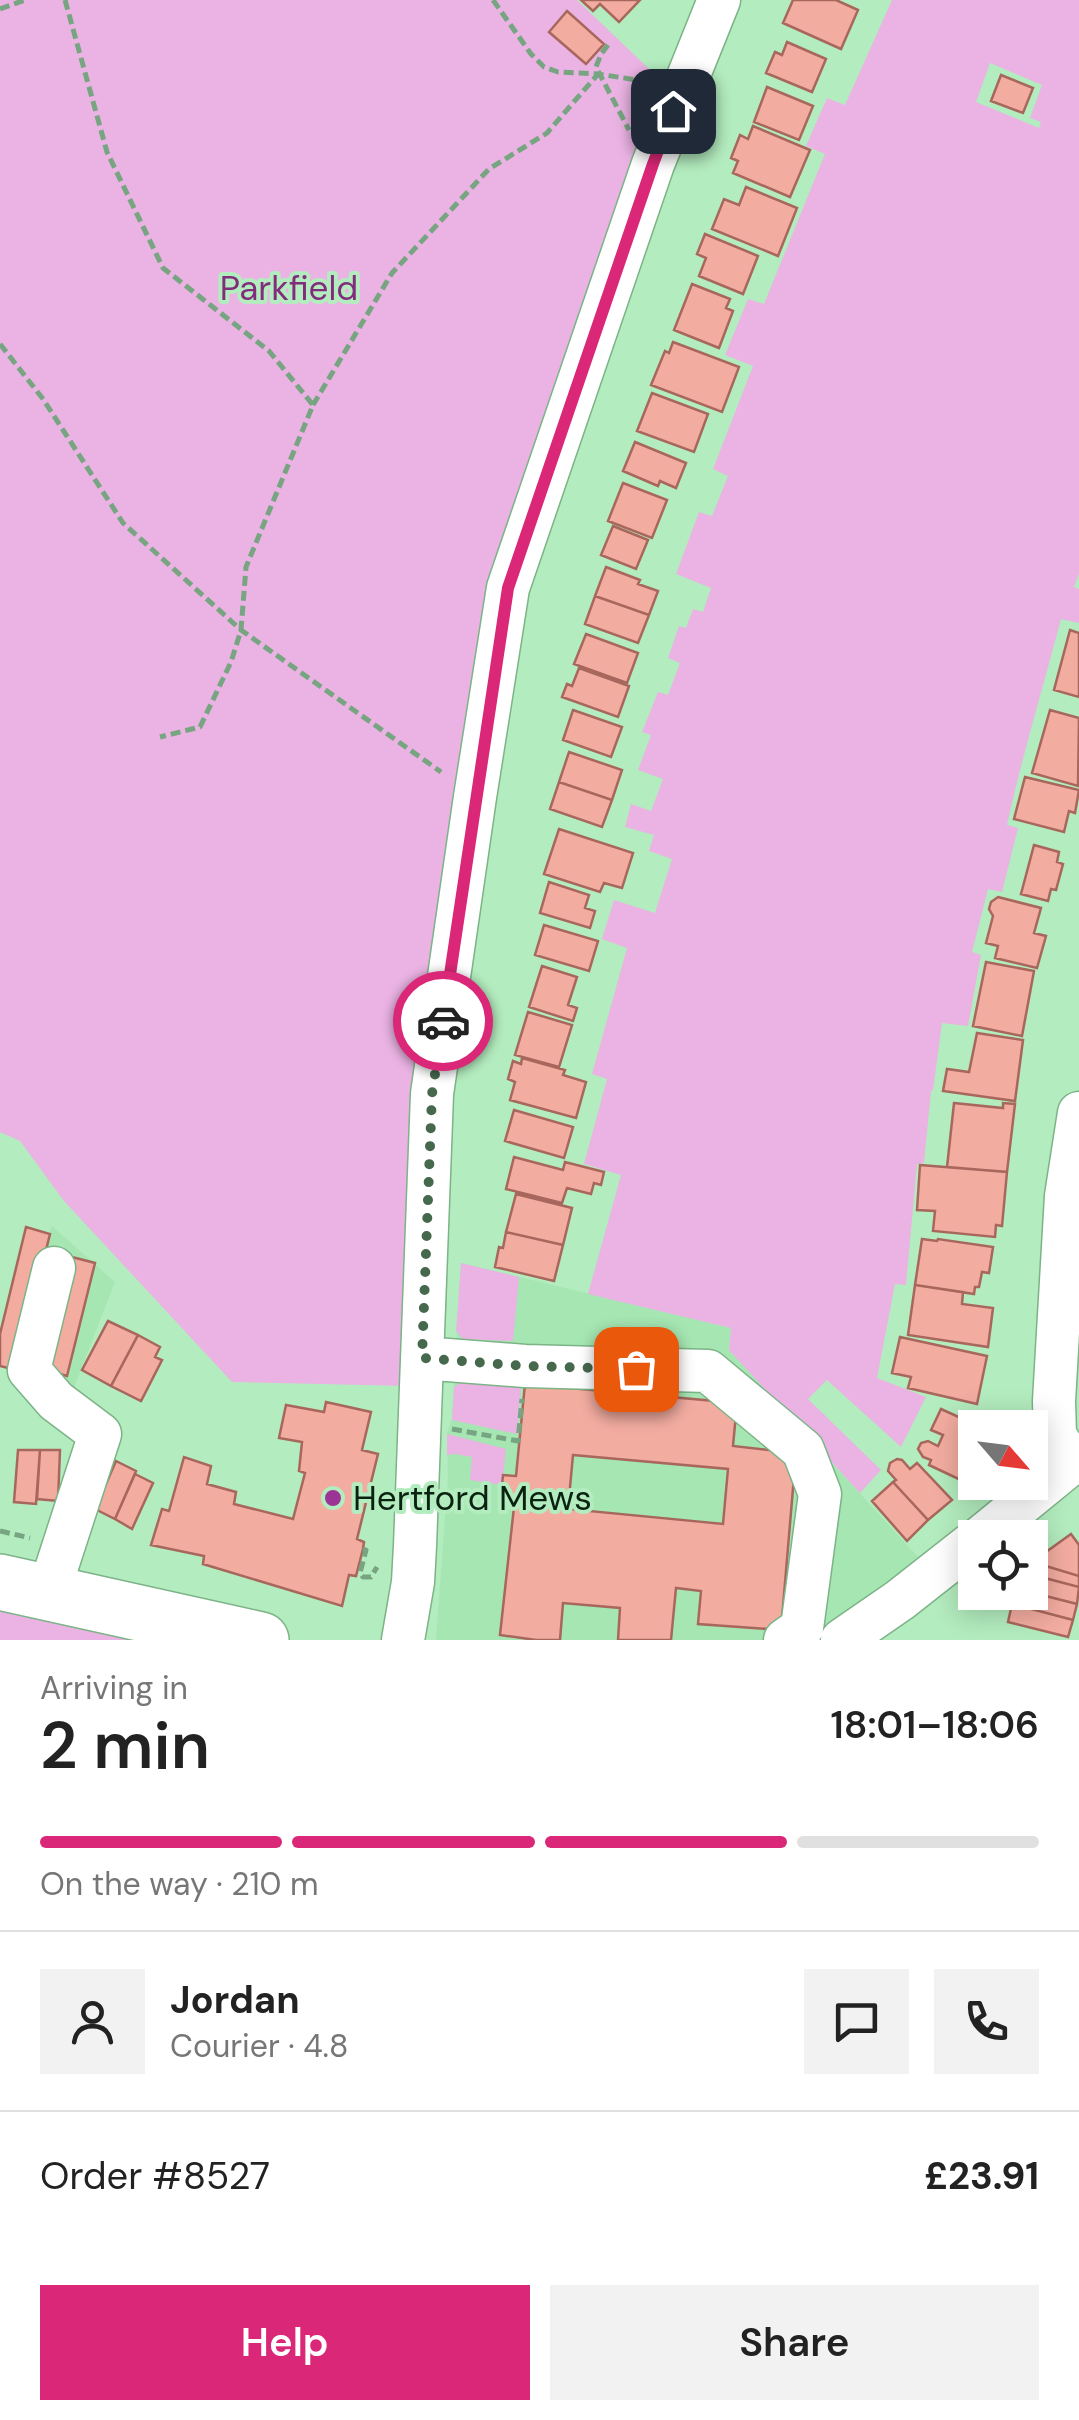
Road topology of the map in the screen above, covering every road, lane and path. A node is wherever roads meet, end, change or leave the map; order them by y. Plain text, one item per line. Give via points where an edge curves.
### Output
1 (25, 0) edge
2 (64, 0) edge
3 (493, 0) edge
4 (720, 0) edge
5 (0, 9) edge
6 (608, 45) dead end
7 (598, 74) junction
8 (683, 85) junction
9 (629, 131) dead end
10 (0, 344) edge
11 (313, 406) junction
12 (241, 630) junction
13 (160, 736) dead end
14 (475, 796) junction
15 (1079, 1113) edge
16 (54, 1268) dead end
17 (422, 1358) junction
18 (474, 1433) dead end
19 (518, 1441) dead end
20 (1076, 1460) edge
21 (1002, 1520) edge
22 (366, 1550) dead end
23 (381, 1554) dead end
24 (958, 1555) edge
25 (24, 1588) edge
26 (261, 1640) edge
27 (402, 1640) edge
28 (785, 1640) edge
29 (842, 1640) edge

1 - 5 path
2 - 11 path via 107,152 163,268 269,351
3 - 7 path via 544,67
4 - 8 street
6 - 7 path
7 - 8 path
7 - 9 path
7 - 11 path via 547,133 489,168 392,273
8 - 14 street via 508,588
10 - 12 path via 123,523
11 - 12 path via 246,567
12 - 13 path via 200,727
12 - 14 path
14 - 17 street via 432,1094
15 - 20 street via 1066,1196 1054,1401 1054,1434
16 - 25 street via 29,1370 56,1402 100,1434
17 - 27 street via 414,1572
17 - 28 street via 708,1371 803,1450 820,1494 802,1628
18 - 19 path
20 - 21 street
22 - 23 path
24 - 29 street
25 - 26 main road

